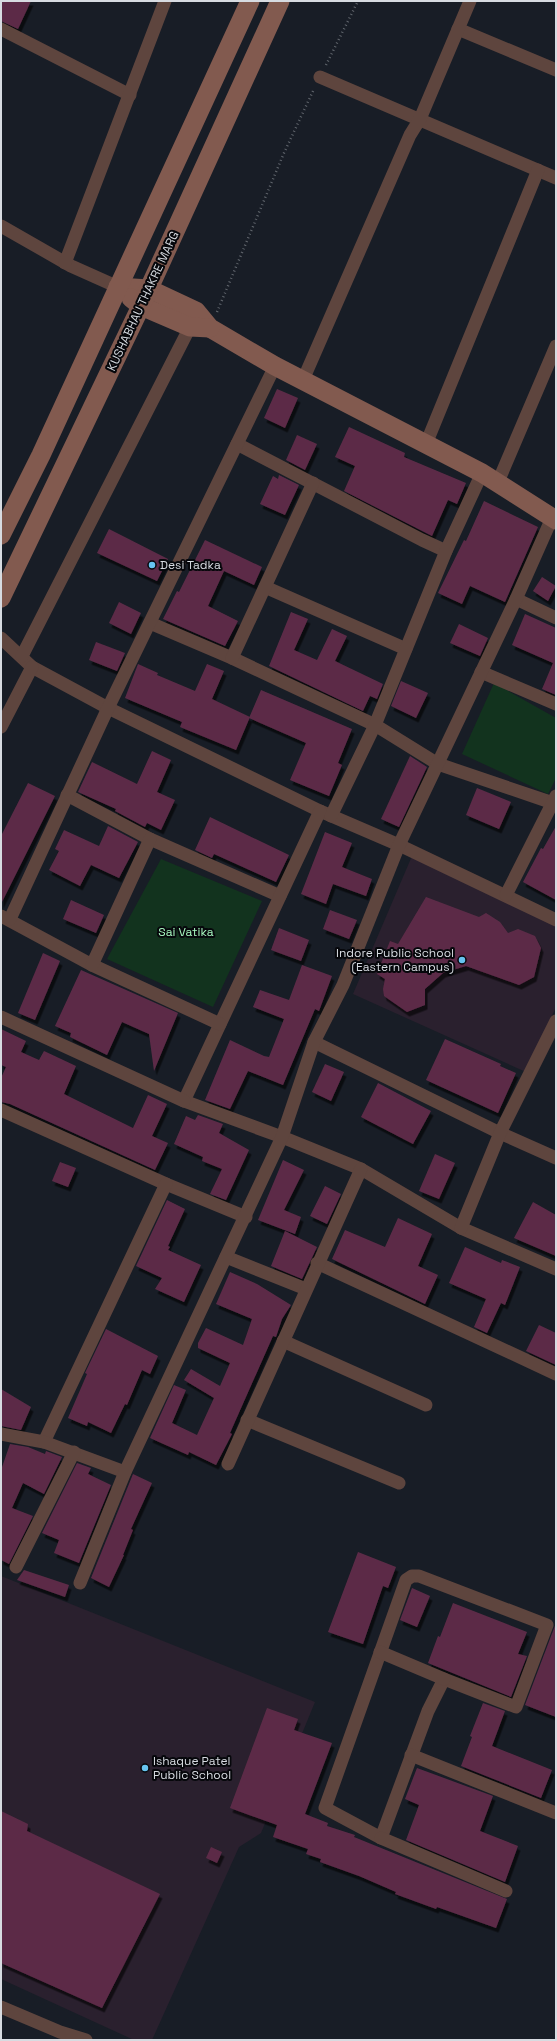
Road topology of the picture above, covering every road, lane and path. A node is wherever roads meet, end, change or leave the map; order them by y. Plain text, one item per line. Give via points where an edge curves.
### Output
1 (250, 1) edge
2 (280, 1) edge
3 (358, 1) edge
4 (470, 1) edge
5 (160, 3) edge
6 (1, 29) edge
7 (458, 29) junction
8 (556, 70) edge
9 (320, 77) junction
10 (130, 95) junction
11 (420, 119) junction
12 (538, 170) junction
13 (556, 178) edge
14 (1, 226) edge
15 (65, 263) junction
16 (118, 287) junction
17 (149, 289) junction
18 (141, 306) junction
19 (190, 328) junction
20 (210, 328) junction
21 (556, 346) edge
22 (275, 366) junction
23 (304, 380) junction
24 (237, 444) junction
25 (426, 444) junction
26 (490, 478) junction
27 (313, 483) junction
28 (554, 519) edge
29 (1, 535) edge
30 (446, 551) junction
31 (265, 587) junction
32 (1, 598) edge
33 (516, 599) junction
34 (556, 618) edge
35 (150, 623) junction
36 (1, 638) edge
37 (406, 649) junction
38 (22, 656) junction
39 (232, 658) junction
40 (32, 667) junction
41 (481, 672) junction
42 (556, 704) edge
43 (108, 708) junction
44 (375, 725) junction
45 (1, 727) edge
46 (438, 764) junction
47 (68, 795) junction
48 (554, 800) edge
49 (326, 813) junction
50 (150, 839) junction
51 (399, 845) junction
52 (506, 895) junction
53 (280, 896) junction
54 (5, 918) edge
55 (556, 920) edge
56 (92, 965) junction
57 (1, 1017) edge
58 (556, 1021) edge
59 (220, 1024) junction
60 (314, 1042) junction
61 (184, 1101) junction
62 (1, 1110) edge
63 (500, 1133) junction
64 (282, 1137) junction
65 (556, 1158) edge
66 (360, 1169) junction
67 (166, 1184) junction
68 (246, 1217) junction
69 (461, 1228) junction
70 (226, 1257) junction
71 (317, 1263) junction
72 (555, 1266) edge
73 (306, 1289) junction
74 (282, 1341) junction
75 (556, 1374) edge
76 (426, 1405) dead end
77 (247, 1420) junction
78 (2, 1436) edge
79 (44, 1442) junction
80 (74, 1452) junction
81 (228, 1464) dead end
82 (125, 1472) junction
83 (399, 1483) dead end
84 (16, 1567) dead end
85 (80, 1583) dead end
86 (380, 1652) junction
87 (444, 1679) junction
88 (412, 1755) junction
89 (556, 1813) edge
90 (381, 1838) junction
91 (506, 1891) dead end
92 (1, 2007) edge
93 (86, 2040) edge

1 - 16 main road
2 - 17 main road, KUSHABHAU THAKRE MARG
3 - 9 path
4 - 7 street
5 - 10 street
6 - 10 street
7 - 8 street
7 - 11 street
9 - 11 street
9 - 20 path via 284,154
10 - 15 street
11 - 12 street
11 - 23 street via 410,134
12 - 13 street
12 - 25 street
14 - 15 street
15 - 16 street
16 - 17 main road
16 - 18 main road
16 - 29 main road via 41,455
17 - 18 main road, KUSHABHAU THAKRE MARG
17 - 20 main road via 196,311
18 - 19 main road
18 - 32 main road, KUSHABHAU THAKRE MARG
19 - 20 main road
19 - 38 street
20 - 22 main road
21 - 26 street
22 - 23 main road
22 - 24 street
23 - 25 main road
24 - 27 street
24 - 35 street
25 - 26 main road
26 - 28 main road
26 - 30 street
27 - 30 street
27 - 31 street
28 - 33 street
30 - 37 street
31 - 37 street
31 - 39 street
33 - 34 street
33 - 41 street
35 - 39 street
35 - 43 street
36 - 38 street
37 - 44 street
38 - 40 street
39 - 44 street
40 - 43 street
40 - 45 street
41 - 42 street
41 - 46 street
43 - 47 street
43 - 49 street
44 - 46 street
44 - 49 street
46 - 48 street
46 - 51 street
47 - 50 street
47 - 54 street
48 - 52 street
49 - 51 street
49 - 53 street
50 - 53 street
50 - 56 street
51 - 52 street
51 - 60 street via 343,985
52 - 55 street
53 - 59 street
54 - 56 street
56 - 59 street
57 - 61 street
58 - 63 street
59 - 61 street
60 - 63 street
60 - 64 street
61 - 64 street
62 - 67 street
63 - 65 street
63 - 69 street
64 - 66 street
64 - 68 street
66 - 69 street
66 - 71 street
67 - 68 street
67 - 79 street
68 - 70 street
69 - 72 street
70 - 73 street
70 - 82 street
71 - 73 street
71 - 75 street
73 - 74 street
74 - 76 street
74 - 77 street
77 - 81 street
77 - 83 street
78 - 79 street
79 - 80 street
80 - 82 street
80 - 84 street
82 - 85 street
86 - 87 street
86 - 87 street via 406,1580 412,1576 418,1576 547,1625 516,1707
86 - 90 street via 325,1808
87 - 88 street via 428,1711
88 - 89 street
88 - 90 street
90 - 91 street
92 - 93 street

